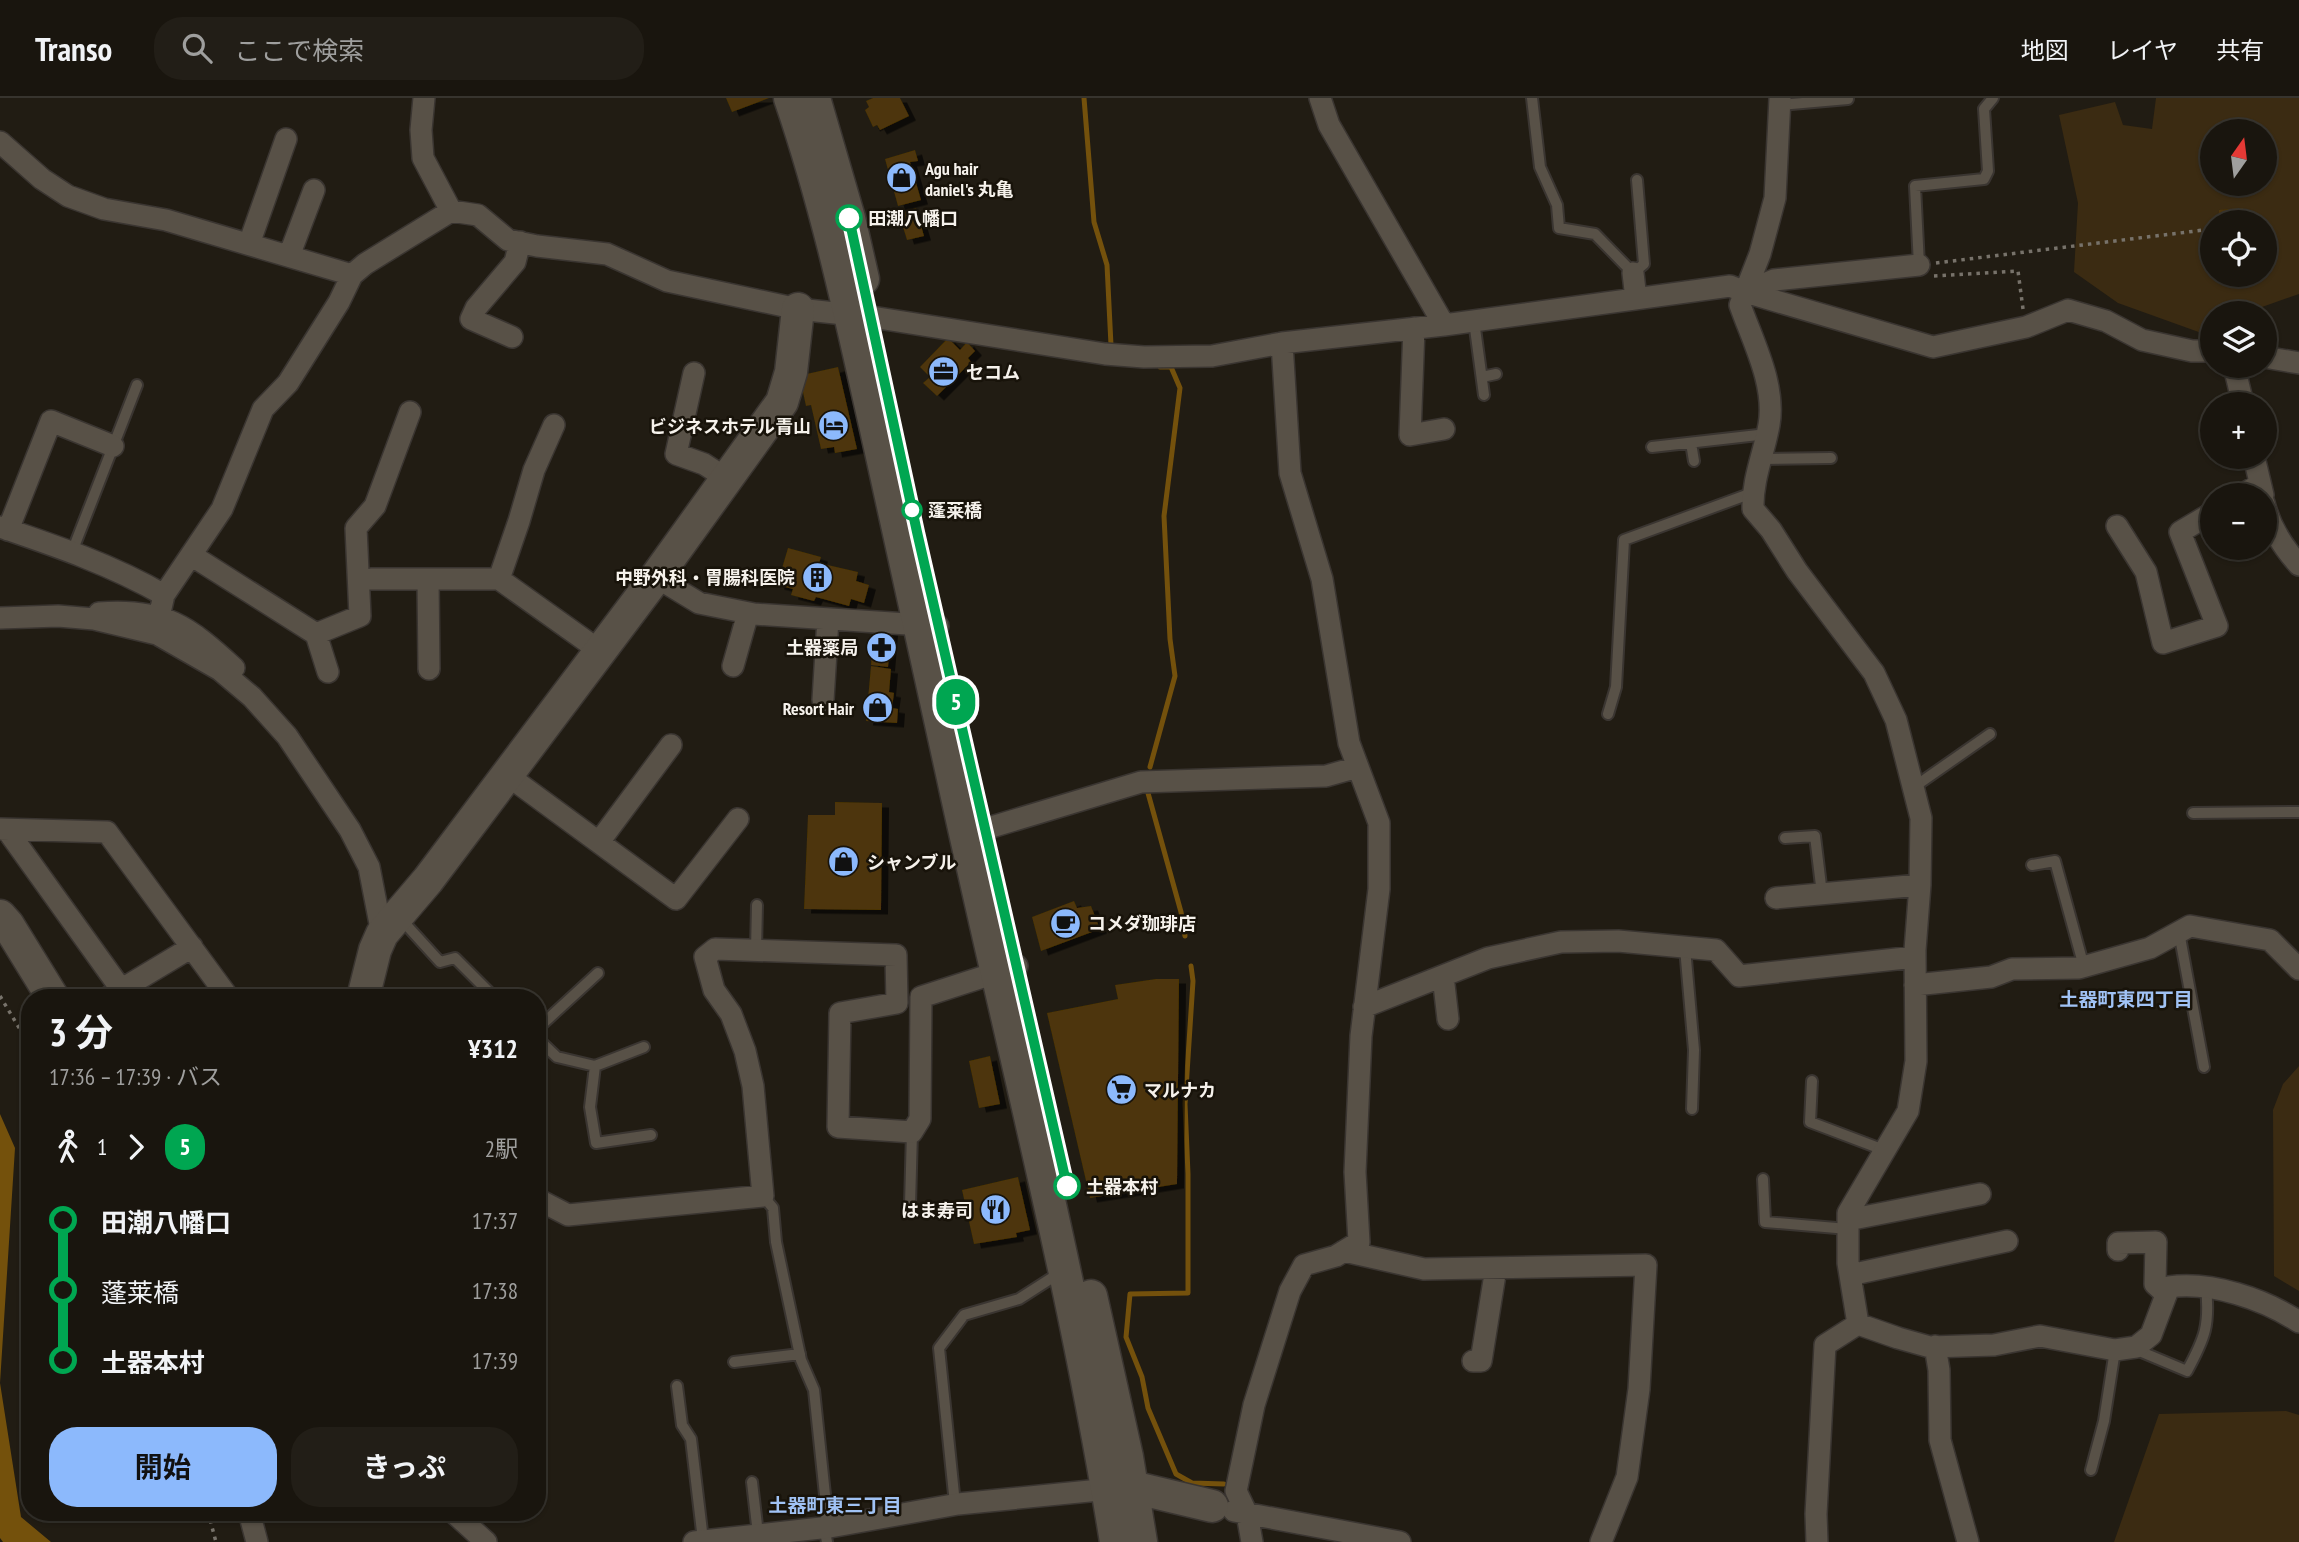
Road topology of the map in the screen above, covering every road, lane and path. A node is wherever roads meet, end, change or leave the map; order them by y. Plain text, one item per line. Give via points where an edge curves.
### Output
1 (424, 98) edge
2 (1320, 98) edge
3 (1532, 98) edge
4 (1993, 98) edge
5 (800, 99) edge
6 (1848, 99) edge
7 (1780, 101) edge
8 (286, 139) dead end
9 (0, 142) edge
10 (1637, 180) dead end
11 (314, 190) dead end
12 (451, 211) junction
13 (2200, 230) edge
14 (520, 242) junction
15 (249, 244) junction
16 (289, 256) junction
17 (1919, 265) junction
18 (1633, 273) junction
19 (352, 275) junction
20 (1745, 292) junction
21 (1636, 299) junction
22 (798, 309) junction
23 (861, 315) junction
24 (1474, 321) junction
25 (1444, 325) junction
26 (2026, 327) junction
27 (1414, 328) junction
28 (512, 337) dead end
29 (1282, 343) junction
30 (2200, 351) edge
31 (2277, 359) edge
32 (2299, 363) edge
33 (694, 373) dead end
34 (1496, 374) dead end
35 (1482, 377) junction
36 (137, 385) dead end
37 (1484, 395) dead end
38 (410, 412) dead end
39 (554, 425) dead end
40 (1444, 429) dead end
41 (1766, 435) junction
42 (1691, 443) junction
43 (113, 446) junction
44 (1652, 447) dead end
45 (1831, 458) dead end
46 (1761, 459) junction
47 (1694, 461) dead end
48 (727, 479) junction
49 (1752, 493) junction
50 (2200, 520) edge
51 (2117, 526) dead end
52 (4, 529) edge
53 (2277, 535) edge
54 (72, 552) junction
55 (191, 555) junction
56 (2299, 565) edge
57 (656, 577) junction
58 (371, 579) dead end
59 (428, 579) junction
60 (499, 579) junction
61 (163, 595) junction
62 (748, 613) junction
63 (58, 616) junction
64 (159, 617) junction
65 (0, 618) edge
66 (828, 619) junction
67 (928, 625) junction
68 (316, 634) junction
69 (600, 651) junction
70 (733, 666) dead end
71 (429, 669) dead end
72 (328, 672) dead end
73 (252, 697) junction
74 (823, 701) dead end
75 (1608, 714) dead end
76 (1990, 734) dead end
77 (671, 745) dead end
78 (1358, 767) junction
79 (507, 775) junction
80 (1914, 786) junction
81 (2299, 812) edge
82 (2193, 813) dead end
83 (738, 819) dead end
84 (4, 830) edge
85 (975, 831) junction
86 (1785, 838) dead end
87 (599, 842) junction
88 (2032, 865) dead end
89 (1920, 885) junction
90 (1822, 894) junction
91 (1776, 898) dead end
92 (757, 905) dead end
93 (0, 916) edge
94 (390, 925) junction
95 (2179, 933) junction
96 (192, 947) junction
97 (1685, 948) junction
98 (756, 950) junction
99 (1915, 957) junction
100 (2084, 967) junction
101 (1007, 969) junction
102 (2299, 969) edge
103 (598, 973) dead end
104 (1443, 976) junction
105 (1915, 985) junction
106 (47, 989) edge
107 (111, 989) edge
108 (121, 989) edge
109 (222, 989) edge
110 (365, 989) edge
111 (486, 989) edge
112 (0, 996) edge
113 (921, 996) junction
114 (897, 1003) junction
115 (1364, 1007) junction
116 (1448, 1019) dead end
117 (546, 1021) edge
118 (21, 1031) edge
119 (546, 1047) edge
120 (644, 1047) dead end
121 (595, 1066) junction
122 (2204, 1067) dead end
123 (1812, 1081) dead end
124 (1692, 1109) dead end
125 (912, 1132) junction
126 (651, 1135) dead end
127 (1884, 1150) junction
128 (1763, 1179) dead end
129 (1980, 1194) dead end
130 (763, 1196) junction
131 (546, 1204) edge
132 (910, 1205) dead end
133 (1848, 1225) junction
134 (2007, 1241) dead end
135 (2118, 1250) dead end
136 (1345, 1251) junction
137 (1496, 1268) junction
138 (1064, 1271) junction
139 (1850, 1275) junction
140 (2206, 1287) junction
141 (2166, 1294) junction
142 (2299, 1322) edge
143 (1858, 1324) junction
144 (1935, 1346) junction
145 (2123, 1349) junction
146 (800, 1354) junction
147 (1473, 1361) dead end
148 (734, 1362) dead end
149 (677, 1386) dead end
150 (2091, 1470) dead end
151 (752, 1482) dead end
152 (1120, 1488) junction
153 (955, 1504) junction
154 (1212, 1506) joint
155 (1247, 1514) junction
156 (210, 1521) edge
157 (251, 1521) edge
158 (464, 1521) edge
159 (758, 1534) junction
160 (825, 1535) edge
161 (706, 1540) edge
162 (216, 1542) edge
163 (257, 1542) edge
164 (486, 1542) edge
165 (1116, 1542) edge
166 (1141, 1542) edge
167 (1252, 1542) edge
168 (1400, 1542) edge
169 (1601, 1542) edge
170 (1817, 1542) edge
171 (1968, 1542) edge

1 - 12 street via 423,158
2 - 25 street via 1329,125
3 - 18 lane via 1540,167 1557,205 1559,228 1595,234
4 - 17 lane via 1984,109 1988,171 1984,179 1915,186
5 - 23 street via 849,218
6 - 7 lane
7 - 20 street via 1775,198
8 - 15 street
9 - 15 street via 68,196
10 - 18 lane via 1644,264
11 - 16 street
12 - 14 street via 478,215 508,240
12 - 19 street
13 - 17 path
14 - 22 street via 607,254 667,281
14 - 28 street via 515,262 475,308 471,319
15 - 16 street
16 - 19 street
17 - 20 street via 1774,280
17 - 26 path via 1921,277 2018,271
18 - 21 street
19 - 55 street via 288,383 263,409 222,509
20 - 21 street via 1730,286
20 - 26 street via 1933,347
20 - 41 street via 1740,305 1770,395
21 - 24 street
22 - 23 street
22 - 48 street via 791,372 782,402
23 - 29 street via 1144,357 1212,356
23 - 67 street
24 - 25 street
24 - 35 lane
25 - 27 street
26 - 30 street via 2068,310 2106,321 2142,340
27 - 29 street
27 - 40 street via 1410,435
29 - 78 street via 1290,473 1322,579 1349,743
31 - 32 street
33 - 48 street via 676,454
34 - 35 lane
35 - 37 lane
36 - 43 lane
38 - 68 street via 375,506 356,528 360,616
39 - 60 street via 534,470
41 - 42 lane
41 - 46 street
42 - 44 lane
42 - 47 lane
43 - 52 street via 51,421
43 - 54 lane
45 - 46 lane
46 - 49 street
48 - 57 street
49 - 75 lane via 1624,540 1616,687
49 - 80 street via 1753,509 1874,673 1895,720
50 - 51 street via 2180,532 2217,626 2163,643 2146,572
52 - 54 street
53 - 56 street
54 - 61 street
55 - 61 street
55 - 68 street
57 - 62 street via 699,603
57 - 69 street
58 - 59 street
59 - 60 street
59 - 71 street
60 - 69 street
61 - 64 street
62 - 66 street
62 - 70 street
63 - 64 street via 118,612
63 - 65 street
63 - 73 street via 157,634 220,670
64 - 73 street via 205,642 238,671
66 - 67 street
66 - 74 street
67 - 85 street
68 - 72 street
69 - 79 street
73 - 94 street via 287,736 349,830 369,867
76 - 80 lane
77 - 87 street
78 - 85 street via 1325,776 1141,782
78 - 115 street via 1379,823 1380,889
79 - 87 street
79 - 94 street
80 - 89 street via 1921,818
81 - 82 lane
83 - 87 street via 676,899
84 - 96 street via 107,832
84 - 107 street
85 - 101 street
86 - 90 lane via 1815,836
88 - 100 lane via 2055,861
89 - 90 street
89 - 99 street
90 - 91 street
92 - 98 lane
93 - 106 street
94 - 110 street via 375,950
94 - 111 lane via 440,962 455,958
95 - 100 street via 2151,948
95 - 102 street via 2190,926 2270,940
95 - 122 lane
96 - 108 street
96 - 109 street
97 - 99 street via 1716,950 1740,976
97 - 104 street via 1618,941 1561,942 1488,958
97 - 124 lane via 1694,1049
98 - 114 street via 834,949 896,956
98 - 130 street via 715,948 705,957 714,990 731,1014 745,1051 753,1086
99 - 105 street
100 - 105 street via 2012,969 1991,978
101 - 113 street
101 - 138 street
101 - 152 street via 1046,1090
103 - 117 lane
104 - 115 street
104 - 116 street
105 - 127 street via 1916,1061 1908,1111
112 - 118 path
113 - 114 street
113 - 125 street via 920,1119
114 - 125 street via 840,1013 838,1127
115 - 136 street via 1355,1172 1359,1242
119 - 121 lane via 557,1057
120 - 121 lane
121 - 126 lane via 590,1107 596,1143
123 - 127 lane via 1810,1122
125 - 132 lane
127 - 133 street via 1848,1213
128 - 133 lane via 1765,1222
129 - 133 street
130 - 131 street via 568,1216
130 - 146 lane via 773,1208
133 - 139 street
134 - 139 street
135 - 141 street via 2118,1243 2156,1242 2155,1283
136 - 137 street via 1424,1269
136 - 155 street via 1304,1265 1290,1291 1254,1405 1236,1491
137 - 147 street via 1481,1361
137 - 169 street via 1646,1265 1628,1478
138 - 152 street via 1104,1461
138 - 153 lane via 1019,1299 964,1315 939,1348
139 - 143 street
140 - 141 street via 2169,1287
140 - 142 street via 2255,1300
140 - 145 lane via 2209,1314 2203,1342 2187,1371
141 - 145 street via 2151,1335 2136,1347
143 - 144 street
143 - 170 street via 1825,1345
144 - 145 street via 1994,1345 2040,1336
144 - 171 street via 1940,1440
145 - 150 lane
146 - 148 lane
146 - 160 lane via 814,1390 827,1514
149 - 161 lane via 682,1425 691,1439
151 - 159 lane
152 - 153 street
152 - 154 street
152 - 165 street
152 - 166 street
153 - 160 street
154 - 155 street
155 - 167 street
155 - 168 street
156 - 162 path
157 - 163 street
158 - 164 street
159 - 160 street
159 - 161 street

